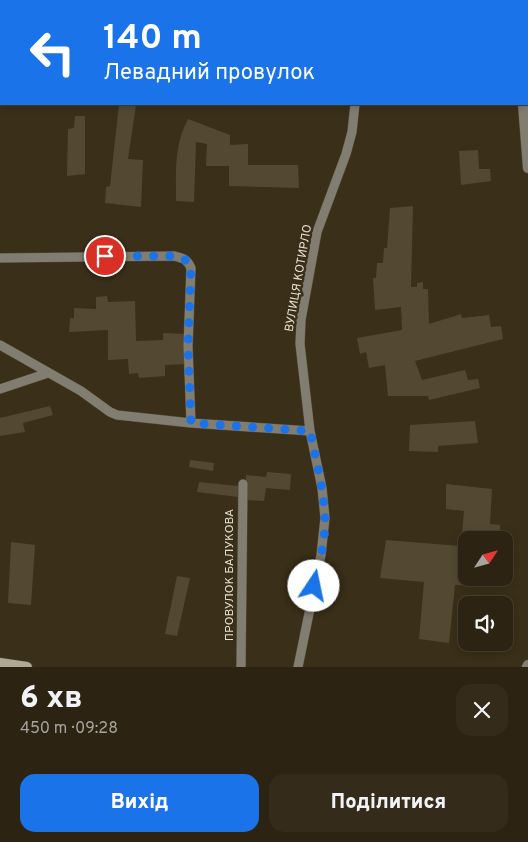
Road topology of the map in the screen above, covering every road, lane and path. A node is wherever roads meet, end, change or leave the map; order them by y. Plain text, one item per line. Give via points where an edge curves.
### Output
1 (354, 105) edge
2 (523, 105) edge
3 (528, 168) edge
4 (0, 258) edge
5 (0, 345) edge
6 (48, 373) junction
7 (0, 389) edge
8 (191, 423) junction
9 (310, 431) junction
10 (243, 484) dead end
11 (0, 663) edge
12 (27, 667) edge
13 (241, 667) edge
14 (298, 667) edge

1 - 9 street, ВУЛИЦЯ КОТИРЛО via 346,154 317,232 301,320 300,344
2 - 3 street
4 - 8 street via 174,256 188,261 191,268 188,346
5 - 6 street
6 - 7 street
6 - 8 street via 117,415
8 - 9 street
9 - 14 street, ВУЛИЦЯ КОТИРЛО via 325,518 321,555
10 - 13 street, ПРОВУЛОК БАЛУКОВА
11 - 12 main road

